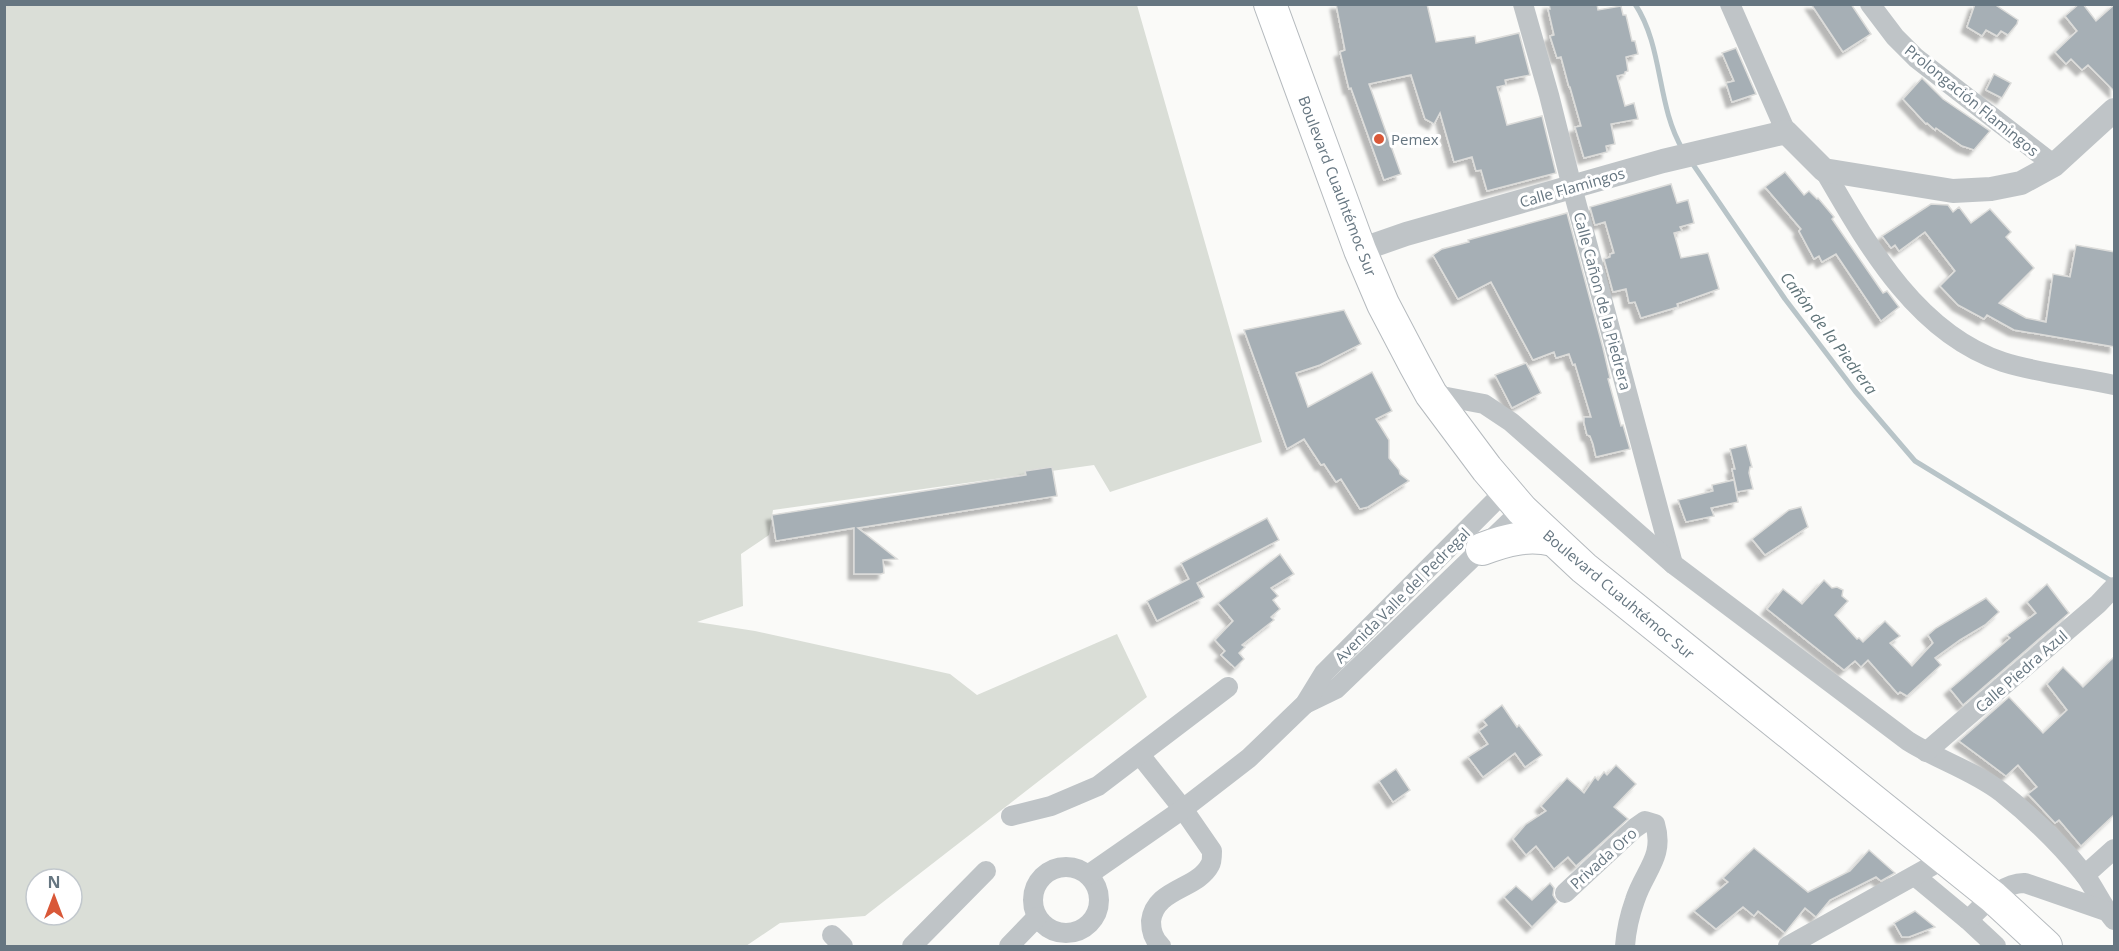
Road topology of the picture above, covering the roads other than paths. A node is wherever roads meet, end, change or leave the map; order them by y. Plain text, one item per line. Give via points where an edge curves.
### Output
1 (1270, 4) edge
2 (1523, 4) edge
3 (1730, 4) edge
4 (1870, 4) edge
5 (2115, 110) edge
6 (1786, 132) junction
7 (2054, 165) junction
8 (1824, 170) junction
9 (1572, 187) junction
10 (1360, 250) junction
11 (2115, 385) edge
12 (1431, 394) junction
13 (1514, 501) junction
14 (1553, 540) junction
15 (1482, 549) junction
16 (1673, 564) junction
17 (2115, 587) edge
18 (1381, 616) junction
19 (1397, 630) junction
20 (1228, 687) dead end
21 (1305, 704) junction
22 (1926, 752) junction
23 (1140, 755) junction
24 (1183, 809) junction
25 (1011, 816) dead end
26 (2115, 849) edge
27 (1944, 859) junction
28 (986, 871) dead end
29 (1088, 875) junction
30 (2085, 875) junction
31 (1915, 876) junction
32 (1565, 893) dead end
33 (1993, 897) junction
34 (2110, 915) edge
35 (1037, 917) junction
36 (1968, 920) junction
37 (912, 946) edge
38 (1009, 946) edge
39 (1161, 946) edge
40 (1624, 946) edge
41 (1788, 946) edge
42 (1996, 946) edge
43 (2046, 946) edge

1 - 10 main road, Boulevard Cuauhtémoc Sur
2 - 9 street, Calle Cañon de la Piedrera
3 - 6 street
4 - 7 street, Prolongación Flamingos via 1916,58
5 - 7 street
6 - 8 street
6 - 9 street, Calle Flamingos
7 - 8 street via 2021,183 1953,191
8 - 11 street via 1872,249 1919,308 1949,334 2004,362
9 - 10 street, Calle Flamingos
9 - 16 street, Calle Cañon de la Piedrera
10 - 12 main road, Boulevard Cuauhtémoc Sur via 1400,339
12 - 13 main road, Boulevard Cuauhtémoc Sur
12 - 16 street via 1484,404 1511,422
13 - 14 main road, Boulevard Cuauhtémoc Sur
13 - 15 street, Avenida Valle del Pedregal
13 - 18 street, Avenida Valle del Pedregal
14 - 15 main road via 1518,538
14 - 27 main road, Boulevard Cuauhtémoc Sur
15 - 19 street, Avenida Valle del Pedregal
16 - 22 street
17 - 22 street, Calle Piedra Azul
18 - 19 street
18 - 21 street, Avenida Valle del Pedregal via 1324,673
19 - 21 street, Avenida Valle del Pedregal via 1336,689
20 - 23 street
21 - 24 street, Avenida Valle del Pedregal via 1250,758
22 - 30 street via 1969,771 2001,792
23 - 24 street
23 - 25 street via 1098,786 1051,806
24 - 29 street, Avenida Valle del Pedregal
24 - 39 street via 1212,851 1211,858 1202,874 1169,894 1153,910 1151,925
26 - 30 street
27 - 31 street
27 - 33 main road, Boulevard Cuauhtémoc Sur
28 - 37 street
29 - 35 street via 1062,867 1044,874 1034,890 1033,909
29 - 35 street via 1099,900 1098,910 1087,925 1060,933
30 - 34 street
31 - 36 street
31 - 41 street
32 - 40 street, Privada Oro via 1635,828 1645,821 1655,825 1658,848 1634,900
33 - 34 street via 2008,885 2025,883
33 - 36 street
33 - 43 main road, Boulevard Cuauhtémoc Sur
35 - 38 street
36 - 42 street

